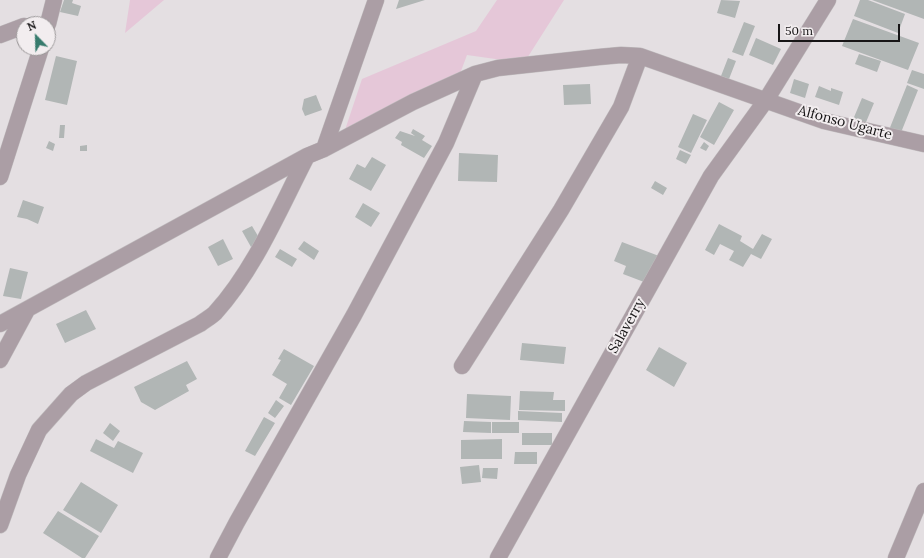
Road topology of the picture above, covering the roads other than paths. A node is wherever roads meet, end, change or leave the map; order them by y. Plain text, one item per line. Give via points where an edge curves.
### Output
1 (54, 0) edge
2 (376, 0) edge
3 (828, 0) edge
4 (50, 16) edge
5 (16, 29) edge
6 (0, 35) edge
7 (38, 56) edge
8 (640, 56) junction
9 (475, 74) junction
10 (766, 100) junction
11 (924, 144) edge
12 (324, 149) junction
13 (307, 156) junction
14 (0, 177) edge
15 (27, 310) junction
16 (0, 324) edge
17 (0, 360) edge
18 (462, 366) dead end
19 (924, 491) edge
20 (0, 525) edge
21 (218, 558) edge
22 (498, 558) edge
23 (896, 558) edge

1 - 4 street
2 - 12 street
3 - 10 street, Salaverry
5 - 6 street
7 - 14 street
8 - 9 street, Alfonso Ugarte via 621,55 498,68
8 - 10 street, Alfonso Ugarte
8 - 18 street via 621,107 561,210
9 - 12 street, Alfonso Ugarte via 413,102
9 - 21 street via 446,143 354,315
10 - 11 street, Alfonso Ugarte via 824,121
10 - 22 street, Salaverry via 711,176
12 - 13 street, Alfonso Ugarte
13 - 15 street, Alfonso Ugarte
13 - 20 street via 257,254 214,314 200,324 86,383 71,394 39,430 18,475
15 - 16 street, Alfonso Ugarte
15 - 17 street
19 - 23 street

